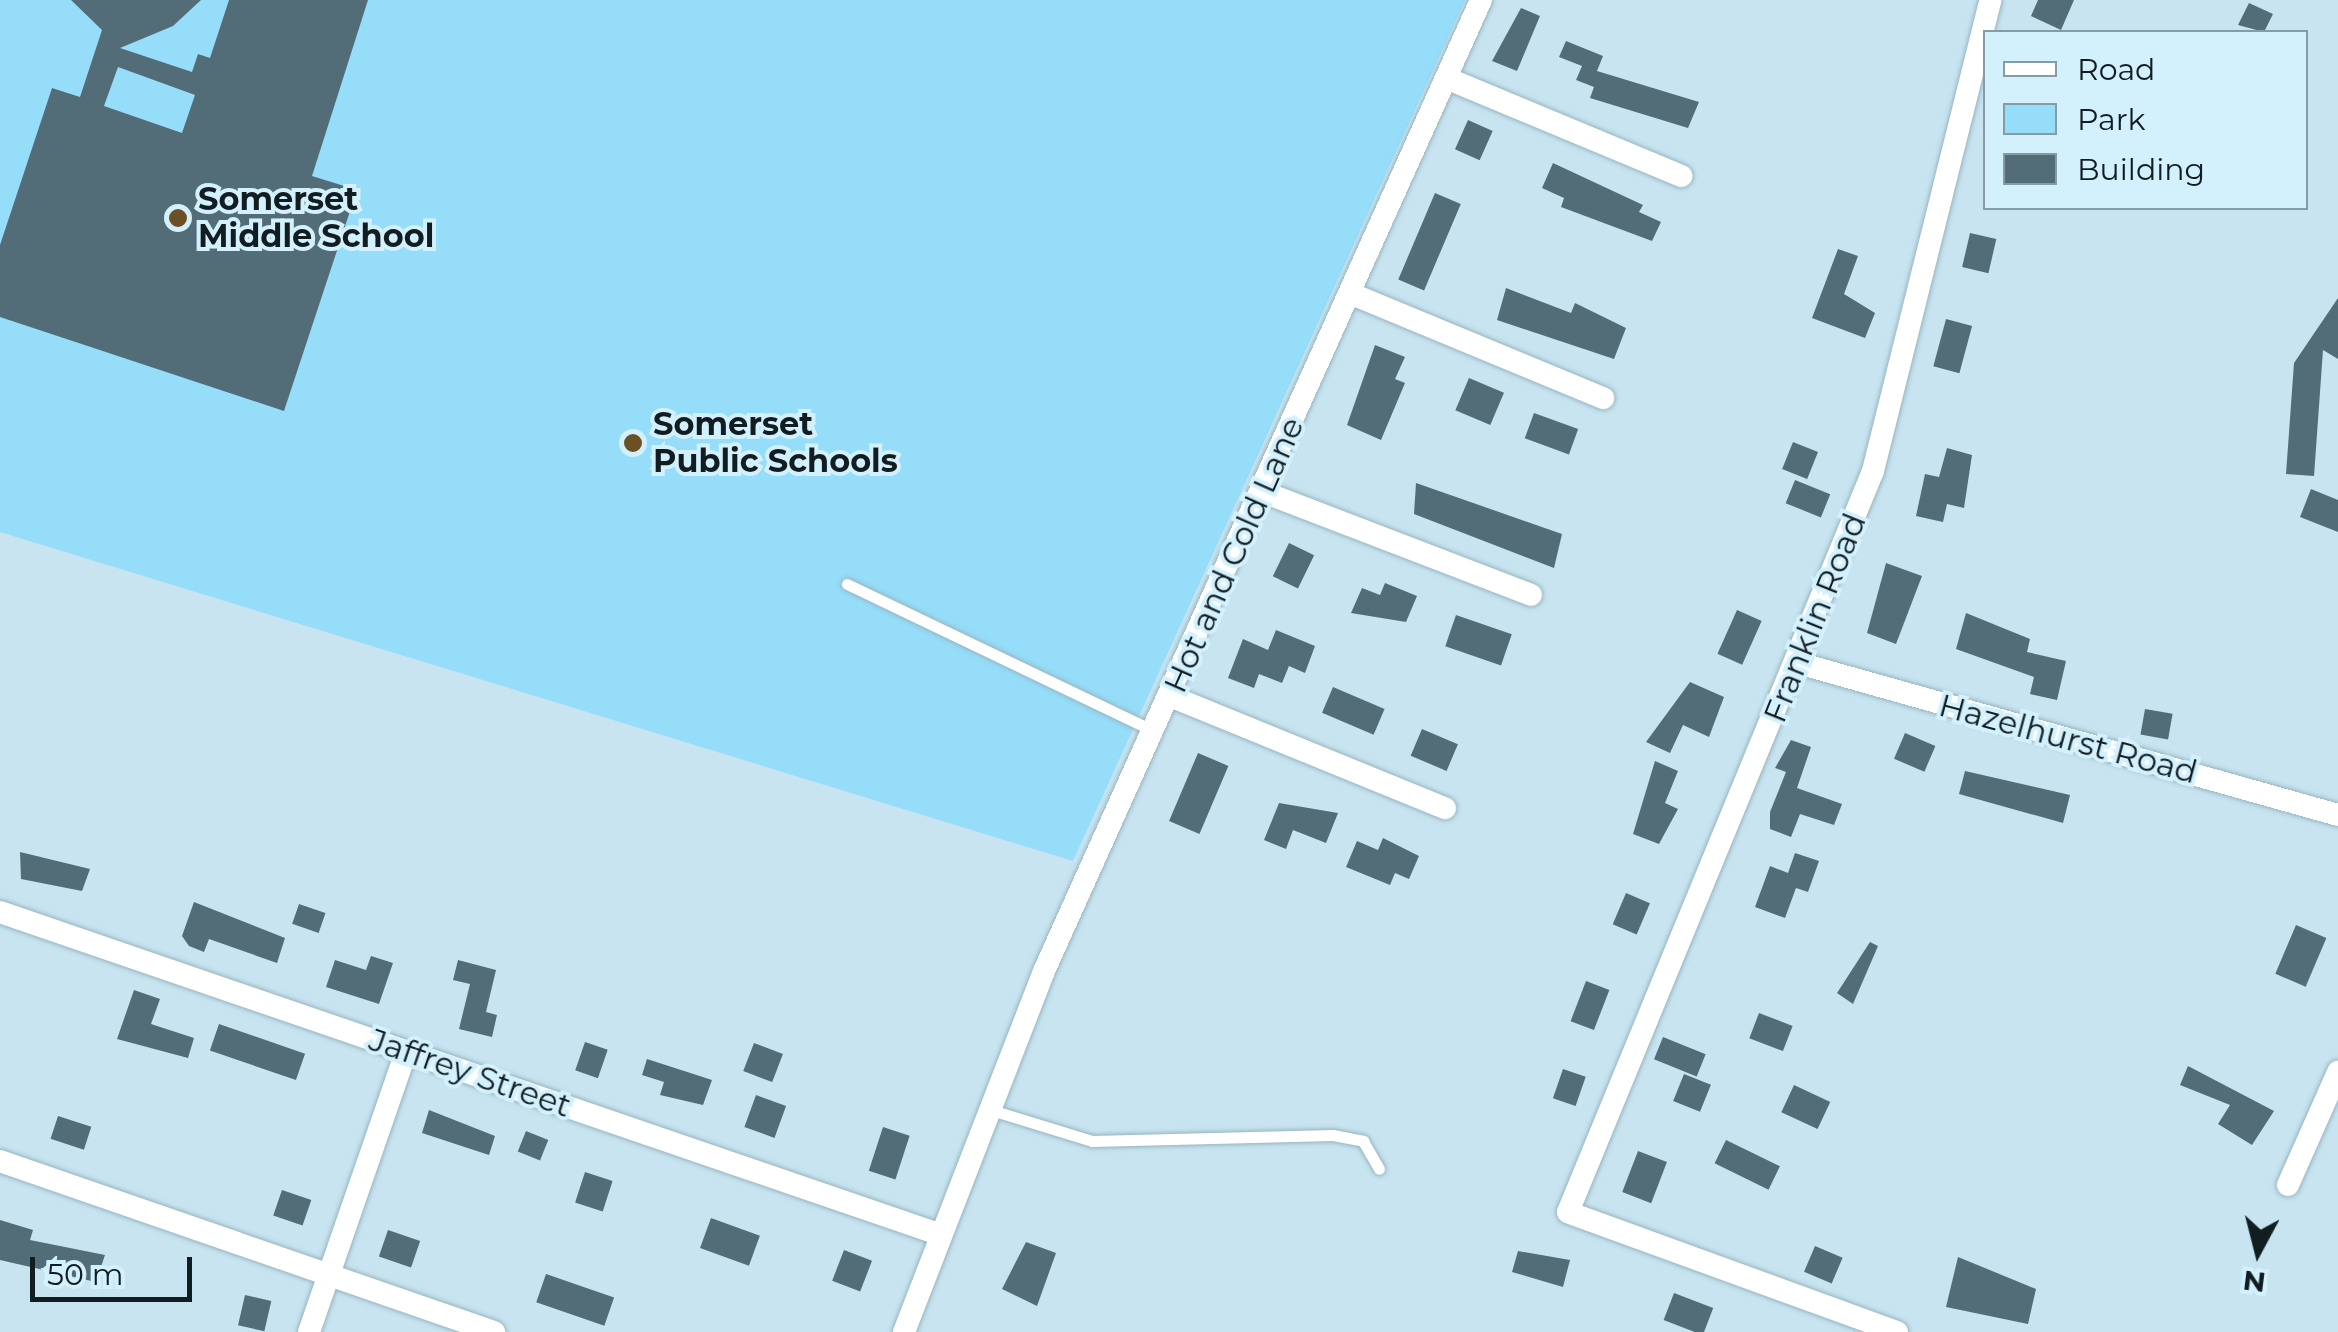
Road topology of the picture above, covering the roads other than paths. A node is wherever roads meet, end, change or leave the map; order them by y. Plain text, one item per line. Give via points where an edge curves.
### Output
1 (1481, 0) edge
2 (1990, 0) edge
3 (1446, 78) junction
4 (1681, 176) dead end
5 (1352, 294) junction
6 (1603, 398) dead end
7 (1263, 492) junction
8 (847, 584) dead end
9 (1531, 596) dead end
10 (1798, 663) junction
11 (1170, 696) junction
12 (1154, 732) junction
13 (1445, 808) dead end
14 (2338, 815) edge
15 (0, 912) edge
16 (406, 1052) junction
17 (2338, 1072) edge
18 (988, 1110) junction
19 (0, 1161) edge
20 (1379, 1170) dead end
21 (2288, 1185) dead end
22 (940, 1236) junction
23 (330, 1275) junction
24 (1893, 1331) edge
25 (310, 1332) edge
26 (494, 1332) edge
27 (904, 1332) edge

1 - 3 street, Hot and Cold Lane
2 - 10 street, Franklin Road via 1876,458
3 - 4 street
3 - 5 street, Hot and Cold Lane
5 - 6 street
5 - 7 street, Hot and Cold Lane
7 - 9 street
7 - 11 street, Hot and Cold Lane
8 - 12 lane
10 - 14 street, Hazelhurst Road
10 - 24 street, Franklin Road via 1568,1212
11 - 12 street, Hot and Cold Lane
11 - 13 street
12 - 18 street, Hot and Cold Lane
15 - 16 street, Jaffrey Street
16 - 22 street, Jaffrey Street
16 - 23 street
17 - 21 street
18 - 20 lane via 1092,1142 1332,1135 1363,1141
18 - 22 street, Hot and Cold Lane
19 - 23 street
22 - 27 street, Hot and Cold Lane
23 - 25 street
23 - 26 street

